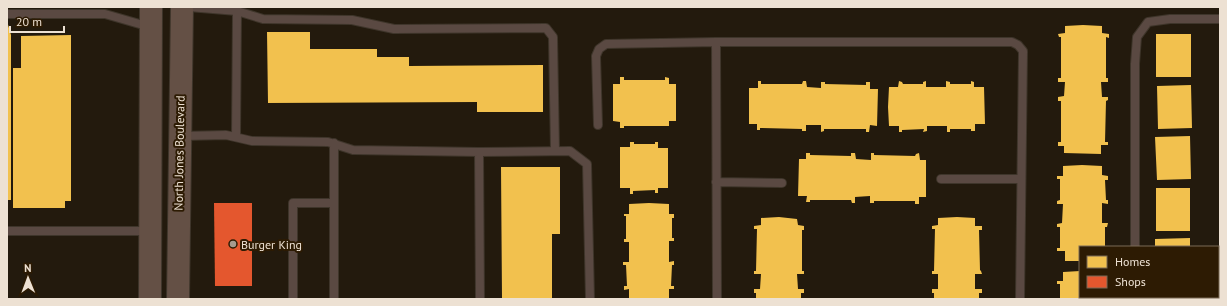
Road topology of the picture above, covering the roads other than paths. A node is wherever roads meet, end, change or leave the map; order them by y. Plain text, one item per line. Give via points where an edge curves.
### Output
1 (182, 7) edge
2 (189, 7) edge
3 (247, 7) edge
4 (237, 11) junction
5 (7, 14) edge
6 (151, 17) edge
7 (1220, 19) edge
8 (716, 42) junction
9 (598, 125) dead end
10 (179, 136) junction
11 (236, 137) junction
12 (334, 143) junction
13 (555, 151) junction
14 (479, 152) junction
15 (940, 179) dead end
16 (1021, 179) junction
17 (716, 182) junction
18 (782, 183) dead end
19 (334, 203) junction
20 (7, 231) edge
21 (150, 231) junction
22 (1135, 246) edge
23 (150, 299) edge
24 (178, 299) edge
25 (293, 299) edge
26 (334, 299) edge
27 (480, 299) edge
28 (590, 299) edge
29 (717, 299) edge
30 (1020, 299) edge

1 - 10 main road, North Jones Boulevard
2 - 4 lane
3 - 4 lane
4 - 11 lane
4 - 13 lane via 263,19 352,20 394,29 546,28 553,37
5 - 6 lane via 105,14
6 - 21 main road
7 - 22 lane via 1170,19 1148,22 1137,37
8 - 9 lane via 606,44 599,49 596,56
8 - 16 lane via 1018,44 1023,51
8 - 17 lane
10 - 11 lane
10 - 24 main road, North Jones Boulevard
11 - 12 lane via 252,141
12 - 14 lane via 353,150
12 - 19 lane
13 - 14 lane
13 - 28 lane via 570,151 588,164
14 - 27 lane
15 - 16 lane
16 - 30 lane
17 - 18 lane
17 - 29 lane
19 - 25 lane via 293,203
19 - 26 lane
20 - 21 lane
21 - 23 main road

